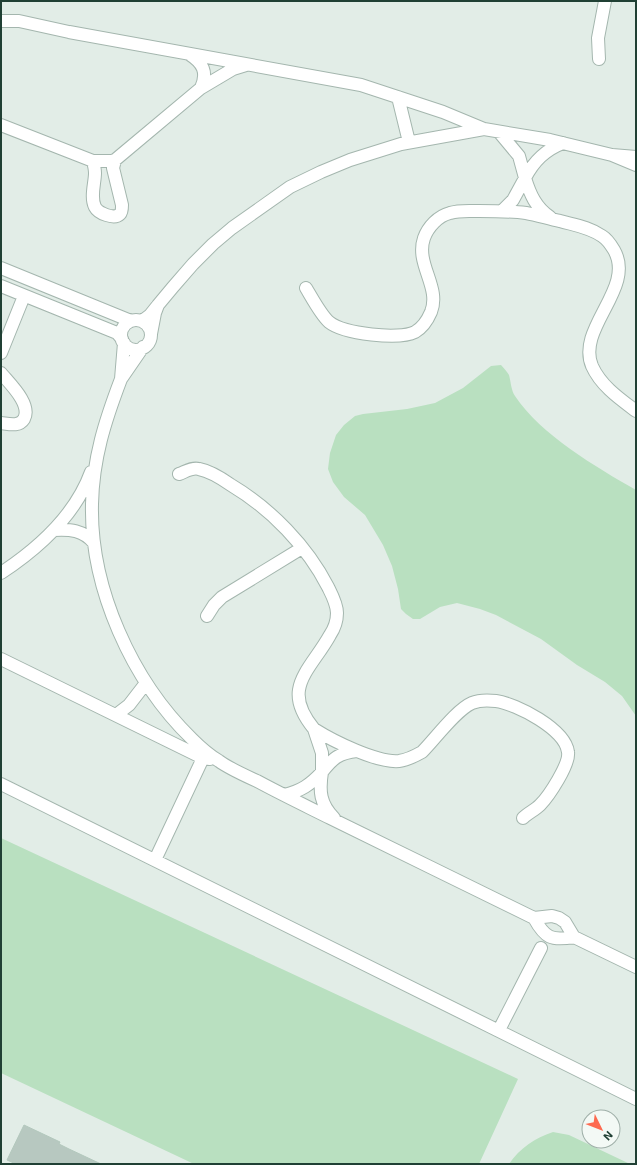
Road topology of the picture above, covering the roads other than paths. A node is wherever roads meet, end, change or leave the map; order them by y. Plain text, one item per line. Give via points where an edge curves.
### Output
1 (605, 1) edge
2 (1, 21) edge
3 (188, 53) junction
4 (599, 59) dead end
5 (249, 64) junction
6 (201, 88) junction
7 (398, 97) junction
8 (1, 125) edge
9 (484, 129) junction
10 (499, 132) junction
11 (409, 142) junction
12 (563, 143) junction
13 (612, 155) junction
14 (636, 157) edge
15 (115, 160) junction
16 (93, 161) junction
17 (636, 165) edge
18 (525, 178) junction
19 (502, 211) junction
20 (554, 220) junction
21 (1, 268) edge
22 (1, 286) edge
23 (306, 288) dead end
24 (24, 296) junction
25 (158, 305) junction
26 (136, 321) junction
27 (151, 334) junction
28 (123, 341) junction
29 (144, 347) junction
30 (1, 353) edge
31 (1, 373) edge
32 (121, 379) junction
33 (636, 411) edge
34 (1, 423) edge
35 (97, 456) junction
36 (178, 474) dead end
37 (54, 530) junction
38 (94, 543) junction
39 (302, 548) junction
40 (1, 573) edge
41 (207, 616) dead end
42 (1, 658) edge
43 (146, 683) junction
44 (116, 715) junction
45 (314, 729) junction
46 (357, 751) junction
47 (203, 754) junction
48 (322, 772) junction
49 (1, 784) edge
50 (284, 795) junction
51 (523, 818) dead end
52 (336, 821) junction
53 (155, 860) junction
54 (537, 923) junction
55 (574, 937) junction
56 (558, 939) junction
57 (542, 948) junction
58 (636, 967) edge
59 (499, 1030) junction
60 (636, 1099) edge

1 - 4 street via 598,38
2 - 3 street via 19,21
3 - 5 street
3 - 6 street via 198,60 202,67 204,81
5 - 6 street via 233,69
5 - 7 street via 361,85
6 - 15 street
7 - 9 street
7 - 11 street
8 - 16 street
9 - 10 street
9 - 11 street
10 - 12 street
10 - 18 street via 519,156
11 - 25 street via 350,160 290,187 213,244
12 - 13 street
12 - 18 street via 538,158
13 - 14 street
13 - 17 street
15 - 16 street
15 - 16 street via 113,168 122,205 122,211 117,216 104,214 95,207
18 - 19 street via 513,200
18 - 20 street via 536,205
19 - 20 street via 526,213
19 - 23 street via 467,210 450,213 430,227 422,248 434,293 433,304 427,320 417,331 386,336 357,333 336,326 329,322
20 - 33 street via 582,226 602,236 615,252 619,267 618,280 589,353 592,366 606,386
21 - 26 street
22 - 24 street
24 - 28 street via 117,333
24 - 30 street
25 - 26 street via 150,315
25 - 27 street
26 - 27 street via 148,326
26 - 28 street via 124,326 121,334
27 - 29 street via 149,342
28 - 29 street via 131,349
28 - 32 street
29 - 32 street
31 - 34 street via 16,391 25,410 25,417 21,422
32 - 35 street via 105,422
35 - 37 street via 79,498
35 - 38 street via 92,502
36 - 39 street via 198,469 220,477 264,509
37 - 38 street via 77,531 89,537
37 - 40 street via 34,550
38 - 43 street via 117,628
39 - 41 street via 222,596
39 - 45 street via 325,580 336,604 337,613 332,631 310,663 299,689 303,713
42 - 44 street
43 - 44 street via 129,705
43 - 47 street via 168,714
44 - 47 street
45 - 46 street
45 - 48 street via 322,753
46 - 48 street via 337,756
46 - 51 street via 391,761 406,759 422,752 470,704 488,701 507,704 533,716 560,736 568,752 566,765 540,805
47 - 50 street
47 - 53 street
48 - 50 street via 300,791
48 - 52 street via 322,803
49 - 53 street
50 - 52 street
52 - 54 street
53 - 59 street
54 - 55 street via 552,916 559,918 565,922
54 - 56 street via 548,936
54 - 57 street
55 - 56 street
55 - 58 street
56 - 57 street
57 - 59 street
59 - 60 street

